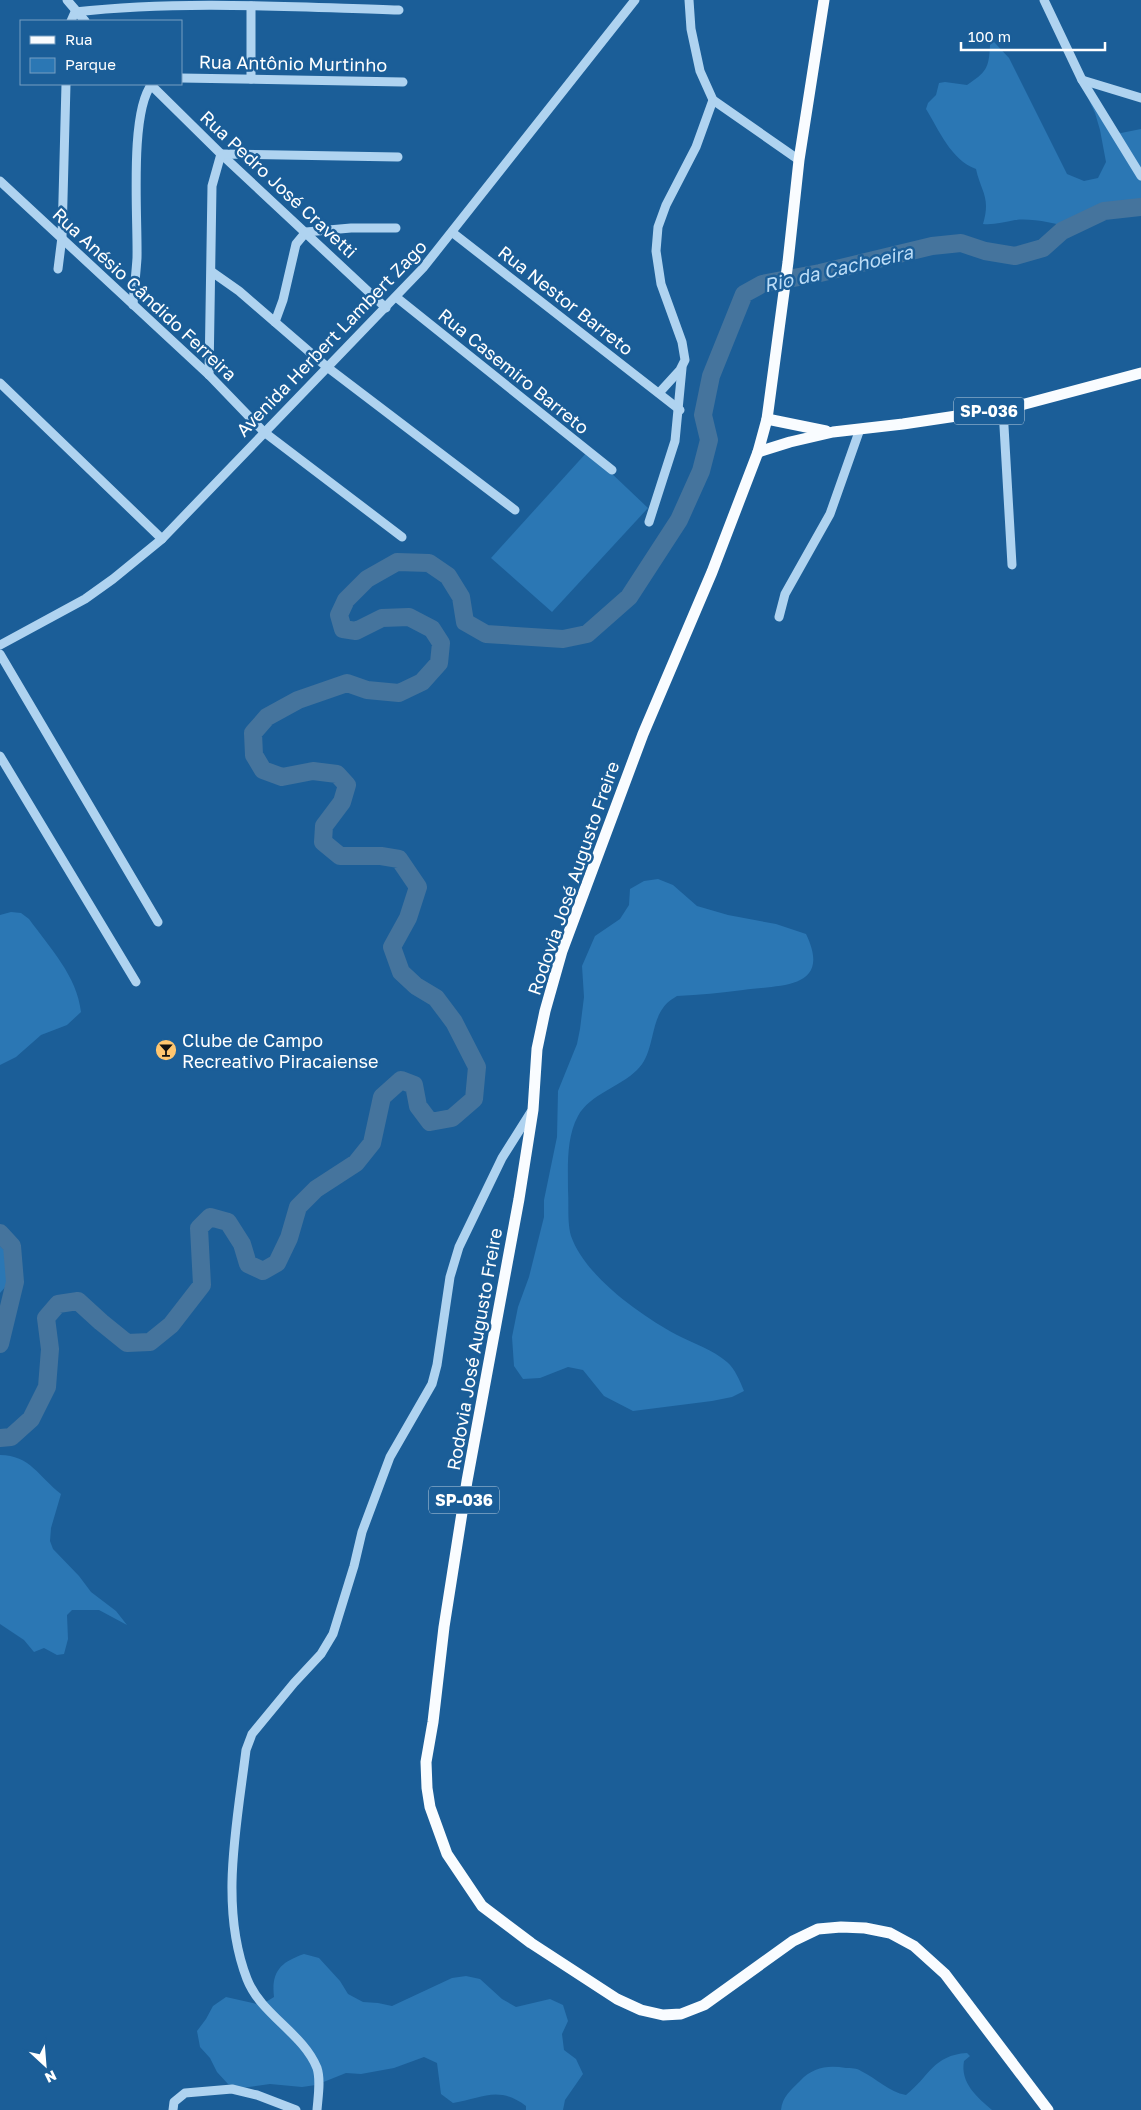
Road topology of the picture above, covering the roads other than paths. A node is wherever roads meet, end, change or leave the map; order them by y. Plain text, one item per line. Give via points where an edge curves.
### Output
1 (67, 0) edge
2 (635, 0) edge
3 (689, 0) edge
4 (824, 0) edge
5 (1044, 0) edge
6 (251, 6) junction
7 (399, 10) dead end
8 (75, 12) junction
9 (71, 20) edge
10 (84, 20) edge
11 (182, 78) edge
12 (251, 79) junction
13 (1082, 80) junction
14 (403, 82) dead end
15 (66, 85) edge
16 (151, 85) edge
17 (152, 85) edge
18 (1141, 98) edge
19 (713, 100) junction
20 (221, 154) junction
21 (398, 157) dead end
22 (799, 160) junction
23 (1141, 176) edge
24 (0, 181) edge
25 (396, 228) dead end
26 (306, 232) junction
27 (453, 233) junction
28 (62, 237) junction
29 (58, 269) dead end
30 (212, 272) junction
31 (396, 297) junction
32 (133, 305) junction
33 (386, 308) junction
34 (275, 322) junction
35 (327, 367) junction
36 (682, 367) junction
37 (1141, 373) edge
38 (209, 375) junction
39 (0, 383) edge
40 (659, 393) junction
41 (1003, 409) junction
42 (680, 410) junction
43 (767, 419) junction
44 (860, 429) junction
45 (264, 432) junction
46 (832, 432) junction
47 (758, 452) junction
48 (612, 470) dead end
49 (515, 510) dead end
50 (649, 522) dead end
51 (402, 537) dead end
52 (162, 539) junction
53 (1012, 565) dead end
54 (779, 617) dead end
55 (0, 645) edge
56 (0, 654) edge
57 (0, 756) edge
58 (158, 922) dead end
59 (136, 982) dead end
60 (533, 1110) junction
61 (173, 2110) edge
62 (296, 2110) edge
63 (317, 2110) edge
64 (1048, 2110) edge

1 - 8 street
2 - 27 street, Avenida Herbert Lambert Zago
3 - 19 street via 691,29 700,70
4 - 22 main road, Rodovia José Augusto Freire
5 - 13 street
6 - 7 street
6 - 8 street via 120,6
6 - 12 street
8 - 9 street
8 - 10 street
11 - 12 street, Rua Antônio Murtinho
12 - 14 street, Rua Antônio Murtinho
13 - 18 street
13 - 23 street
15 - 28 street
16 - 32 street via 137,132
17 - 20 street, Rua Pedro José Cravetti
19 - 22 street
19 - 36 street via 696,147 658,227 656,251 661,284 682,342 685,360
20 - 21 street
20 - 26 street, Rua Pedro José Cravetti
20 - 30 street via 212,186
22 - 43 main road, Rodovia José Augusto Freire
24 - 28 street, Rua Anésio Cândido Ferreira
25 - 26 street
26 - 33 street, Rua Pedro José Cravetti
26 - 34 street via 296,244
27 - 31 street, Avenida Herbert Lambert Zago
27 - 40 street, Rua Nestor Barreto
28 - 29 street
28 - 32 street, Rua Anésio Cândido Ferreira
30 - 34 street
30 - 38 street
31 - 33 street, Avenida Herbert Lambert Zago
31 - 48 street, Rua Casemiro Barreto
32 - 38 street, Rua Anésio Cândido Ferreira
33 - 35 street, Avenida Herbert Lambert Zago
34 - 35 street
35 - 45 street, Avenida Herbert Lambert Zago
35 - 49 street
36 - 40 street
36 - 42 street
37 - 41 main road, SP-036
38 - 45 street, Rua Anésio Cândido Ferreira
39 - 52 street
40 - 42 street, Rua Nestor Barreto
41 - 44 main road, SP-036
41 - 53 street
42 - 50 street via 676,441
43 - 46 main road, SP-036
43 - 47 main road, Rodovia José Augusto Freire / SP-036
44 - 46 main road, SP-036
44 - 54 street via 830,514 785,594
45 - 51 street, Rua Anésio Cândido Ferreira
45 - 52 street, Avenida Herbert Lambert Zago
46 - 47 main road, SP-036
47 - 60 main road, Rodovia José Augusto Freire / SP-036 via 712,572 643,734 562,951 537,1050
52 - 55 street, Avenida Herbert Lambert Zago via 85,599
56 - 58 street
57 - 59 street
60 - 63 street via 502,1158 459,1246 450,1278 432,1384 390,1457 362,1532 333,1634 321,1654 252,1734 246,1750 233,1860 233,1911 241,1960 248,1981 261,2002 300,2042 317,2070
60 - 64 main road, Rodovia José Augusto Freire / SP-036 via 466,1491 426,1762 430,1807 447,1854 482,1906 524,1938 617,1999 641,2010 663,2015 682,2014 704,2005 793,1941 818,1929 865,1928 890,1933 914,1946 945,1974
61 - 62 street via 174,2102 185,2093 232,2089

